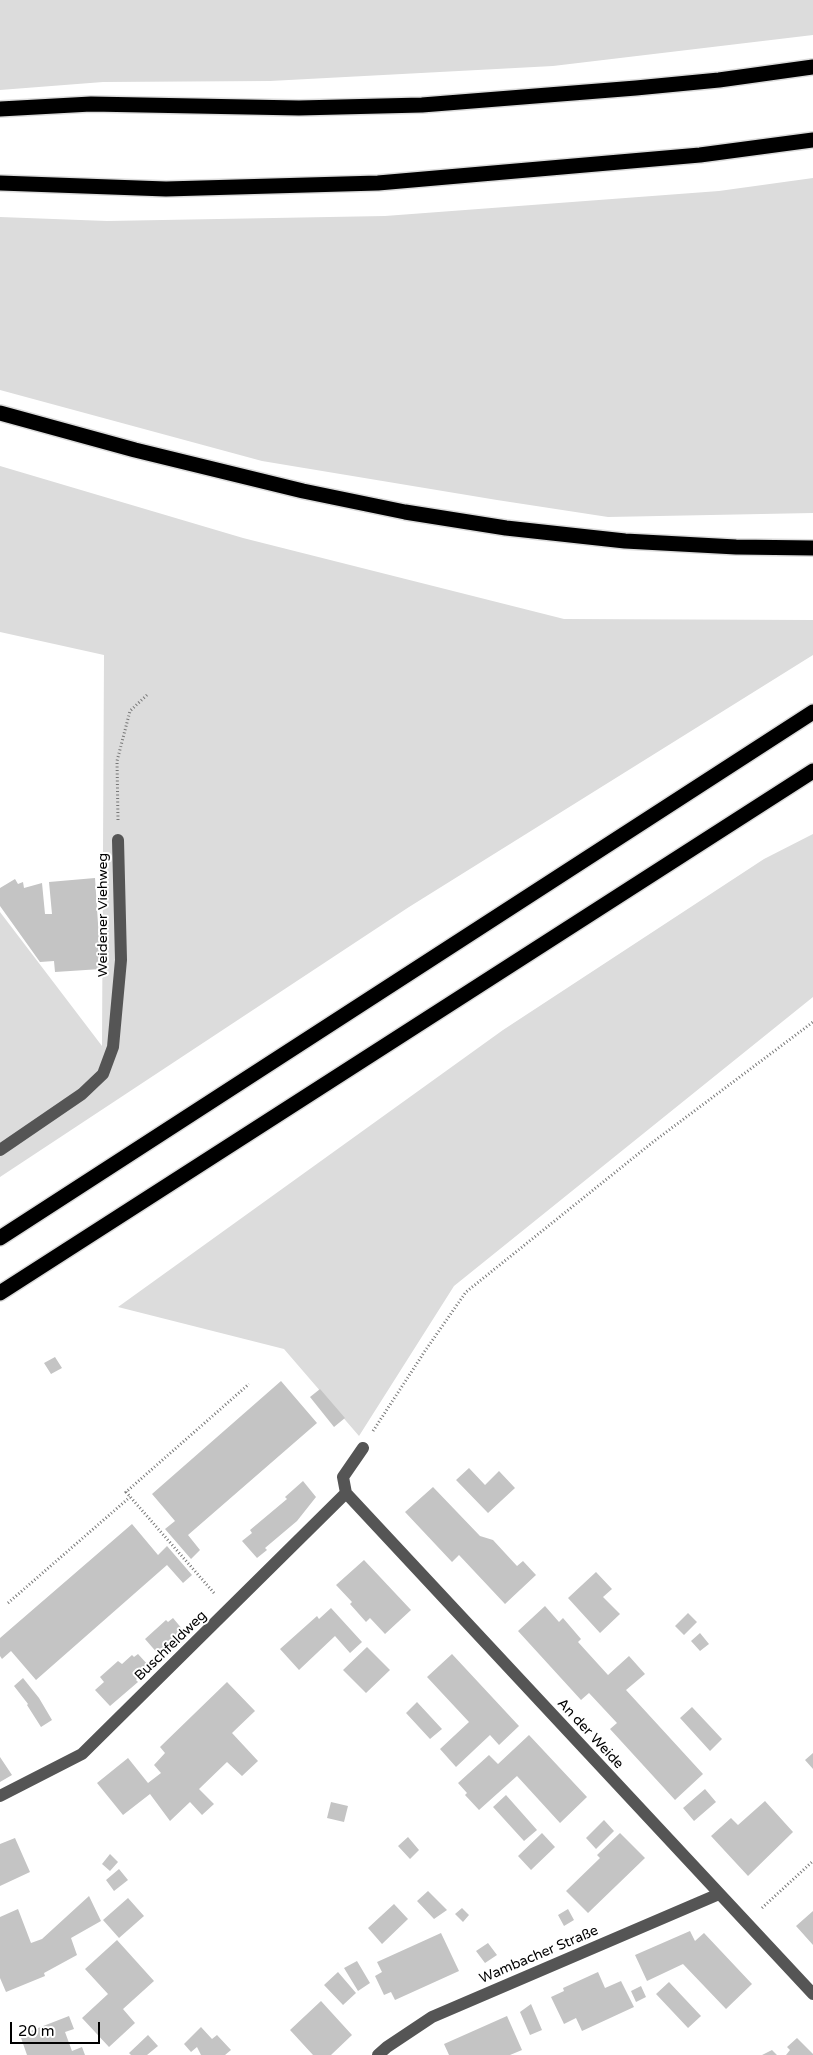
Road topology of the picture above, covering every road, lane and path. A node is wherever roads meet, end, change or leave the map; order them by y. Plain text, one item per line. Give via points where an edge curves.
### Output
1 (813, 67) edge
2 (0, 109) edge
3 (813, 140) edge
4 (0, 183) edge
5 (0, 413) edge
6 (813, 548) edge
7 (148, 694) dead end
8 (813, 712) edge
9 (813, 770) edge
10 (806, 777) edge
11 (118, 840) joint
12 (813, 1022) edge
13 (0, 1150) edge
14 (0, 1238) edge
15 (0, 1293) edge
16 (249, 1384) dead end
17 (363, 1448) joint
18 (346, 1493) junction
19 (130, 1497) junction
20 (8, 1603) dead end
21 (229, 1610) junction
22 (0, 1796) edge
23 (813, 1861) edge
24 (719, 1894) junction
25 (746, 1923) junction
26 (813, 1994) edge
27 (378, 2055) edge

1 - 2 highway via 720,80 422,105 299,108 91,104
3 - 4 highway via 700,155 378,183 166,189
5 - 6 highway via 284,487 405,512 506,528 625,541
7 - 11 path, Weidener Viehweg via 130,710 117,761
8 - 14 highway
9 - 10 highway
10 - 15 highway
11 - 13 street, Weidener Viehweg via 121,960 113,1046 103,1074 82,1094
12 - 17 path via 653,1142 466,1292
16 - 19 path via 126,1492
17 - 18 street via 344,1477
18 - 21 street, Buschfeldweg
18 - 24 street, An der Weide
19 - 20 path
19 - 21 path
21 - 22 street, Buschfeldweg via 82,1754
23 - 25 path
24 - 25 street, An der Weide
24 - 27 street, Wambacher Straße via 432,2017
25 - 26 street, An der Weide

